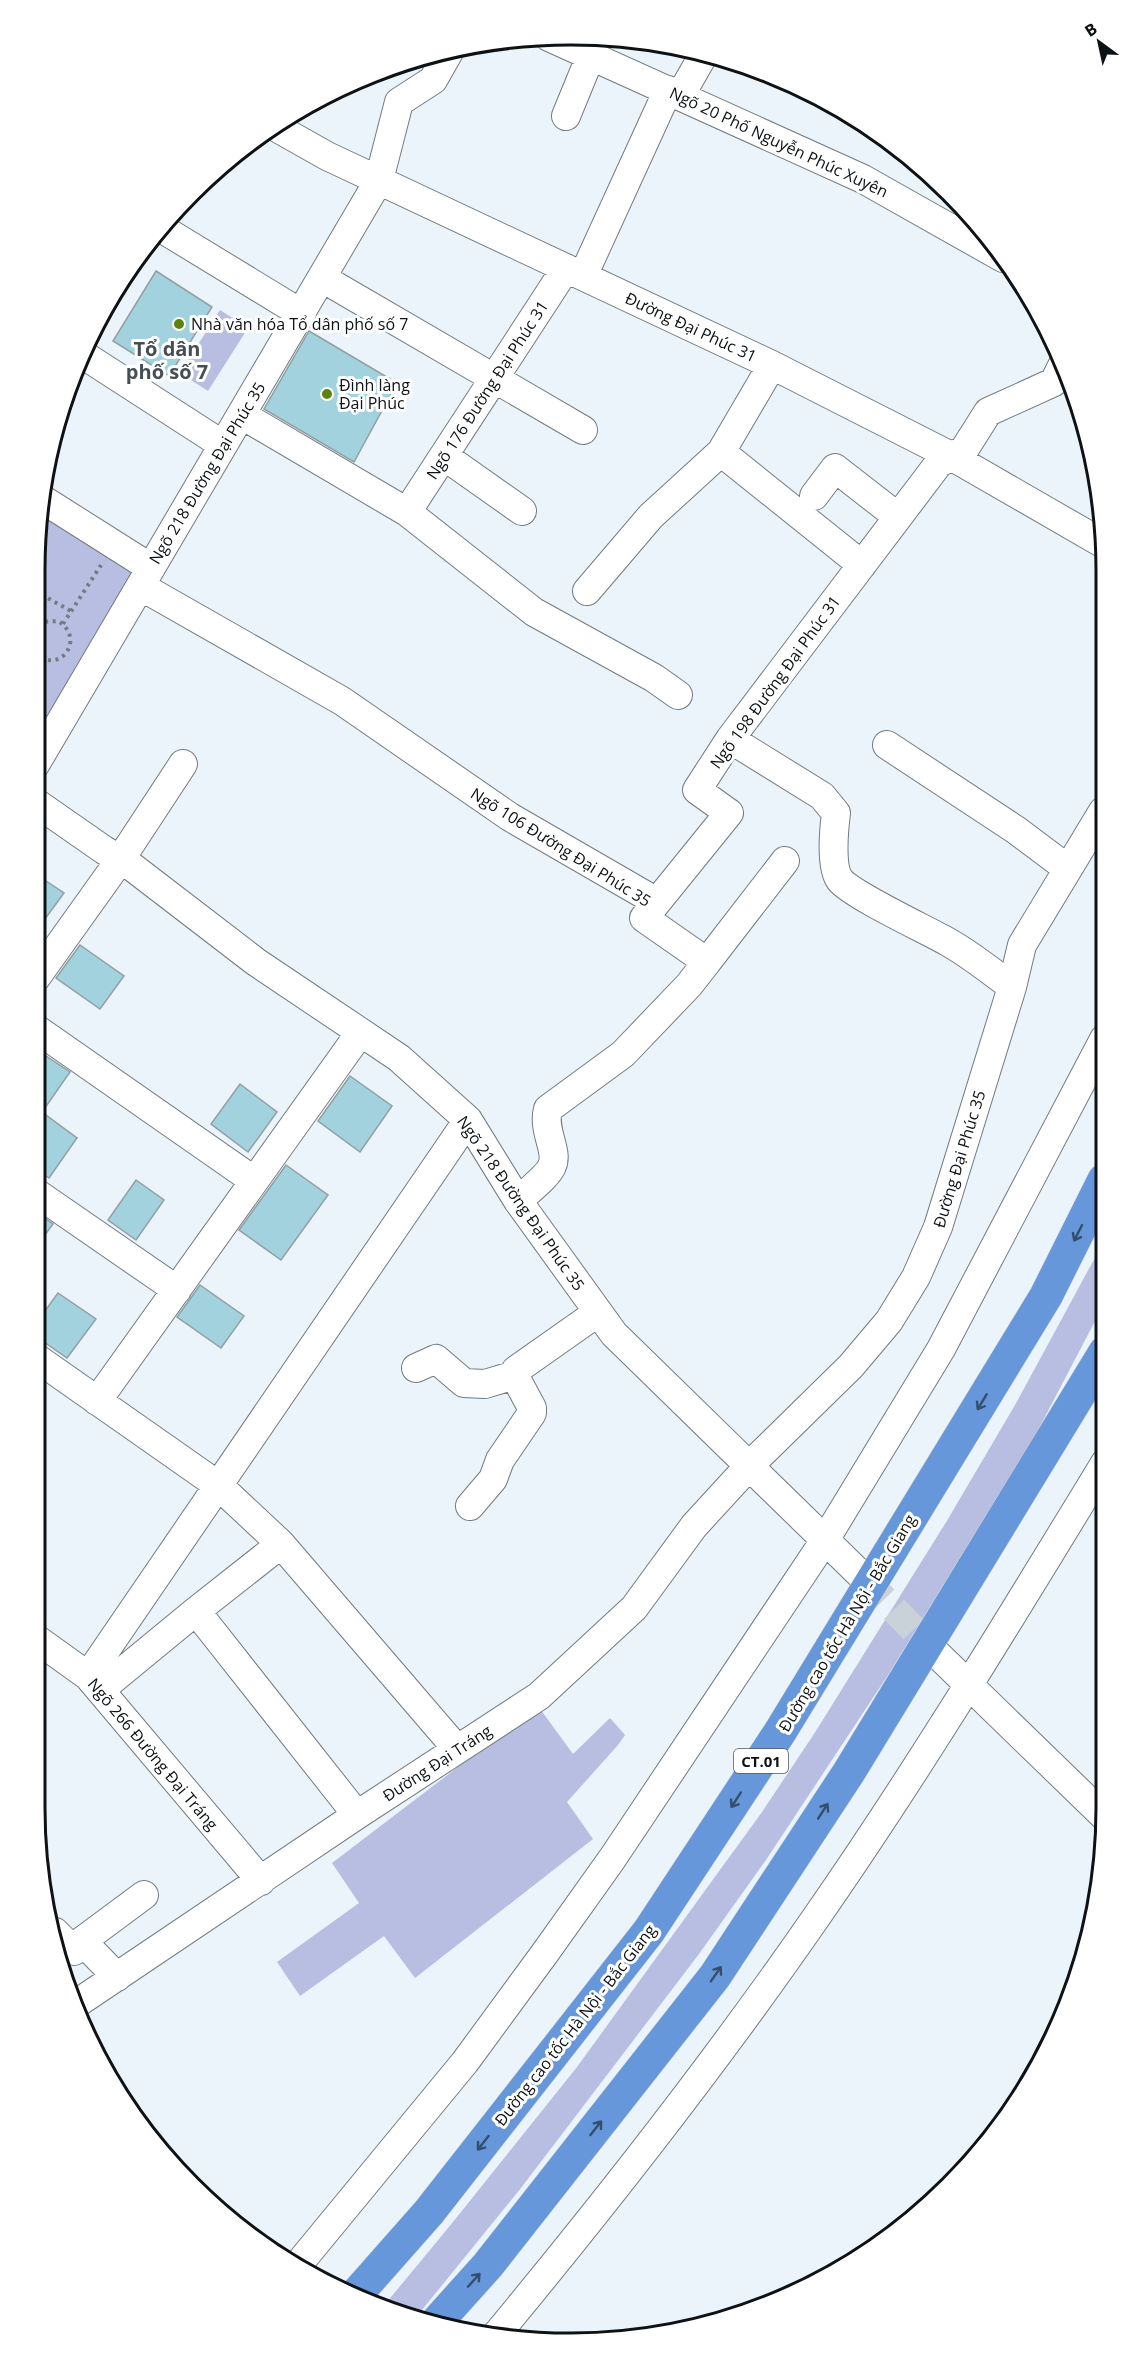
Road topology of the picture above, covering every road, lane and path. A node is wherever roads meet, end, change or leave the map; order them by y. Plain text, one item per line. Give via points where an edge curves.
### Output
1 (568, 45) edge
2 (591, 55) junction
3 (444, 61) edge
4 (699, 61) edge
5 (674, 93) junction
6 (566, 116) dead end
7 (283, 131) edge
8 (379, 180) junction
9 (169, 232) edge
10 (984, 247) edge
11 (575, 272) junction
12 (322, 278) junction
13 (302, 314) junction
14 (90, 359) edge
15 (772, 365) junction
16 (495, 378) junction
17 (1060, 381) edge
18 (242, 415) junction
19 (583, 430) dead end
20 (223, 445) junction
21 (721, 452) junction
22 (444, 456) junction
23 (951, 456) junction
24 (814, 496) dead end
25 (49, 504) edge
26 (522, 511) dead end
27 (407, 512) junction
28 (898, 517) junction
29 (1095, 539) edge
30 (107, 556) dead end
31 (862, 565) junction
32 (146, 577) junction
33 (587, 591) dead end
34 (45, 597) edge
35 (71, 611) junction
36 (45, 622) edge
37 (63, 624) junction
38 (45, 660) edge
39 (678, 695) dead end
40 (730, 739) junction
41 (887, 746) dead end
42 (45, 747) edge
43 (183, 764) dead end
44 (45, 809) edge
45 (1096, 823) edge
46 (120, 860) junction
47 (785, 861) dead end
48 (1068, 869) junction
49 (657, 902) junction
50 (707, 962) junction
51 (45, 964) edge
52 (1012, 987) junction
53 (360, 1033) junction
54 (45, 1036) edge
55 (1096, 1054) edge
56 (468, 1120) junction
57 (254, 1180) junction
58 (1096, 1196) edge
59 (45, 1200) edge
60 (518, 1201) junction
61 (177, 1290) junction
62 (597, 1313) junction
63 (45, 1365) edge
64 (1096, 1367) edge
65 (416, 1368) dead end
66 (515, 1376) junction
67 (97, 1401) junction
68 (749, 1466) junction
69 (1096, 1478) edge
70 (219, 1486) junction
71 (470, 1506) dead end
72 (825, 1540) junction
73 (281, 1544) junction
74 (865, 1579) tunnel mouth
75 (196, 1611) junction
76 (45, 1646) edge
77 (938, 1655) tunnel mouth
78 (94, 1683) junction
79 (970, 1685) junction
80 (457, 1749) junction
81 (1096, 1808) edge
82 (357, 1815) junction
83 (261, 1881) junction
84 (144, 1895) dead end
85 (62, 1939) edge
86 (82, 1941) junction
87 (117, 1977) junction
88 (82, 2000) edge
89 (302, 2259) edge
90 (360, 2289) edge
91 (441, 2317) edge
92 (501, 2329) edge

1 - 2 street, Ngõ 20 Phố Nguyễn Phúc Xuyên
2 - 5 street, Ngõ 20 Phố Nguyễn Phúc Xuyên
2 - 6 street
3 - 8 street, Ngõ 218 Đường Đại Phúc 35 via 433,80 399,102
4 - 5 street, Ngõ 176 Đường Đại Phúc 31
5 - 10 street, Ngõ 20 Phố Nguyễn Phúc Xuyên via 862,179
5 - 11 street, Ngõ 176 Đường Đại Phúc 31
7 - 8 street, Đường Đại Phúc 31
8 - 11 street, Đường Đại Phúc 31
8 - 12 street, Ngõ 218 Đường Đại Phúc 35
9 - 13 street
11 - 15 street, Đường Đại Phúc 31
11 - 16 street, Ngõ 176 Đường Đại Phúc 31
12 - 13 street, Ngõ 218 Đường Đại Phúc 35
12 - 16 street
13 - 18 street, Ngõ 218 Đường Đại Phúc 35
14 - 20 street
15 - 21 street
15 - 23 street, Đường Đại Phúc 31
16 - 19 street
16 - 22 street, Ngõ 176 Đường Đại Phúc 31
17 - 23 street, Ngõ 198 Đường Đại Phúc 31 via 988,412 964,450
18 - 20 street, Ngõ 218 Đường Đại Phúc 35
18 - 27 street
20 - 32 street, Ngõ 218 Đường Đại Phúc 35
21 - 31 street
21 - 33 street via 651,516
22 - 26 street
22 - 27 street, Ngõ 176 Đường Đại Phúc 31
23 - 28 street, Ngõ 198 Đường Đại Phúc 31 via 939,463
23 - 29 street, Đường Đại Phúc 31
24 - 28 street via 836,468
25 - 32 street, Ngõ 106 Đường Đại Phúc 35
27 - 39 street via 534,612
28 - 31 street, Ngõ 198 Đường Đại Phúc 31
30 - 35 path
31 - 40 street, Ngõ 198 Đường Đại Phúc 31
32 - 42 street, Ngõ 218 Đường Đại Phúc 35
32 - 49 street, Ngõ 106 Đường Đại Phúc 35 via 342,701 510,817
34 - 35 path
35 - 37 path
36 - 37 path
37 - 38 path via 70,634 68,649 58,659
40 - 49 street, Ngõ 198 Đường Đại Phúc 31 via 697,790 729,813
40 - 52 street via 822,796 836,813 833,832 836,870 841,881 950,943
41 - 48 street via 1016,830
43 - 46 street
44 - 46 street, Ngõ 218 Đường Đại Phúc 35
45 - 48 street, Đường Đại Phúc 35
46 - 51 street
46 - 53 street, Ngõ 218 Đường Đại Phúc 35 via 256,962
47 - 50 street
48 - 52 street, Đường Đại Phúc 35 via 1022,945
49 - 50 street, Ngõ 106 Đường Đại Phúc 35 via 644,918
50 - 60 street via 623,1054 548,1109 545,1118 554,1156 552,1166
52 - 68 street, Đường Đại Phúc 35 via 938,1227 916,1277 890,1321 851,1366
53 - 56 street, Ngõ 218 Đường Đại Phúc 35 via 399,1058
53 - 57 street
54 - 57 street
55 - 72 street via 941,1349
56 - 60 street, Ngõ 218 Đường Đại Phúc 35
56 - 70 street
57 - 61 street
58 -> 90 highway, Đường cao tốc Hà Nội - Bắc Giang / CT.01 via 1040,1306 780,1732 649,1931 429,2212
59 - 61 street
60 - 62 street, Ngõ 218 Đường Đại Phúc 35
61 - 67 street
62 - 66 street via 519,1366
62 - 68 street, Ngõ 218 Đường Đại Phúc 35
63 - 67 street
91 -> 64 highway via 488,2265 715,1976 849,1772
65 - 66 street via 436,1359 464,1383 485,1384
66 - 71 street via 532,1413 500,1460 493,1479
67 - 70 street
68 - 72 street, Ngõ 218 Đường Đại Phúc 35
68 - 80 street, Đường Đại Tráng via 694,1526 634,1608 539,1696
69 - 79 street
70 - 73 street
70 - 78 street
72 - 74 street, Ngõ 218 Đường Đại Phúc 35
72 - 89 street via 545,1953 465,2062
73 - 75 street
73 - 80 street
75 - 78 street
75 - 82 street
76 - 78 street, Ngõ 266 Đường Đại Tráng
77 - 79 street
78 - 83 street, Ngõ 266 Đường Đại Tráng
79 - 81 street
79 - 92 street via 816,1918 740,2024 591,2220
80 - 82 street, Đường Đại Tráng
82 - 83 street, Đường Đại Tráng
83 - 87 street, Đường Đại Tráng
84 - 86 street
85 - 86 street via 74,1951
86 - 87 street
87 - 88 street, Đường Đại Tráng

